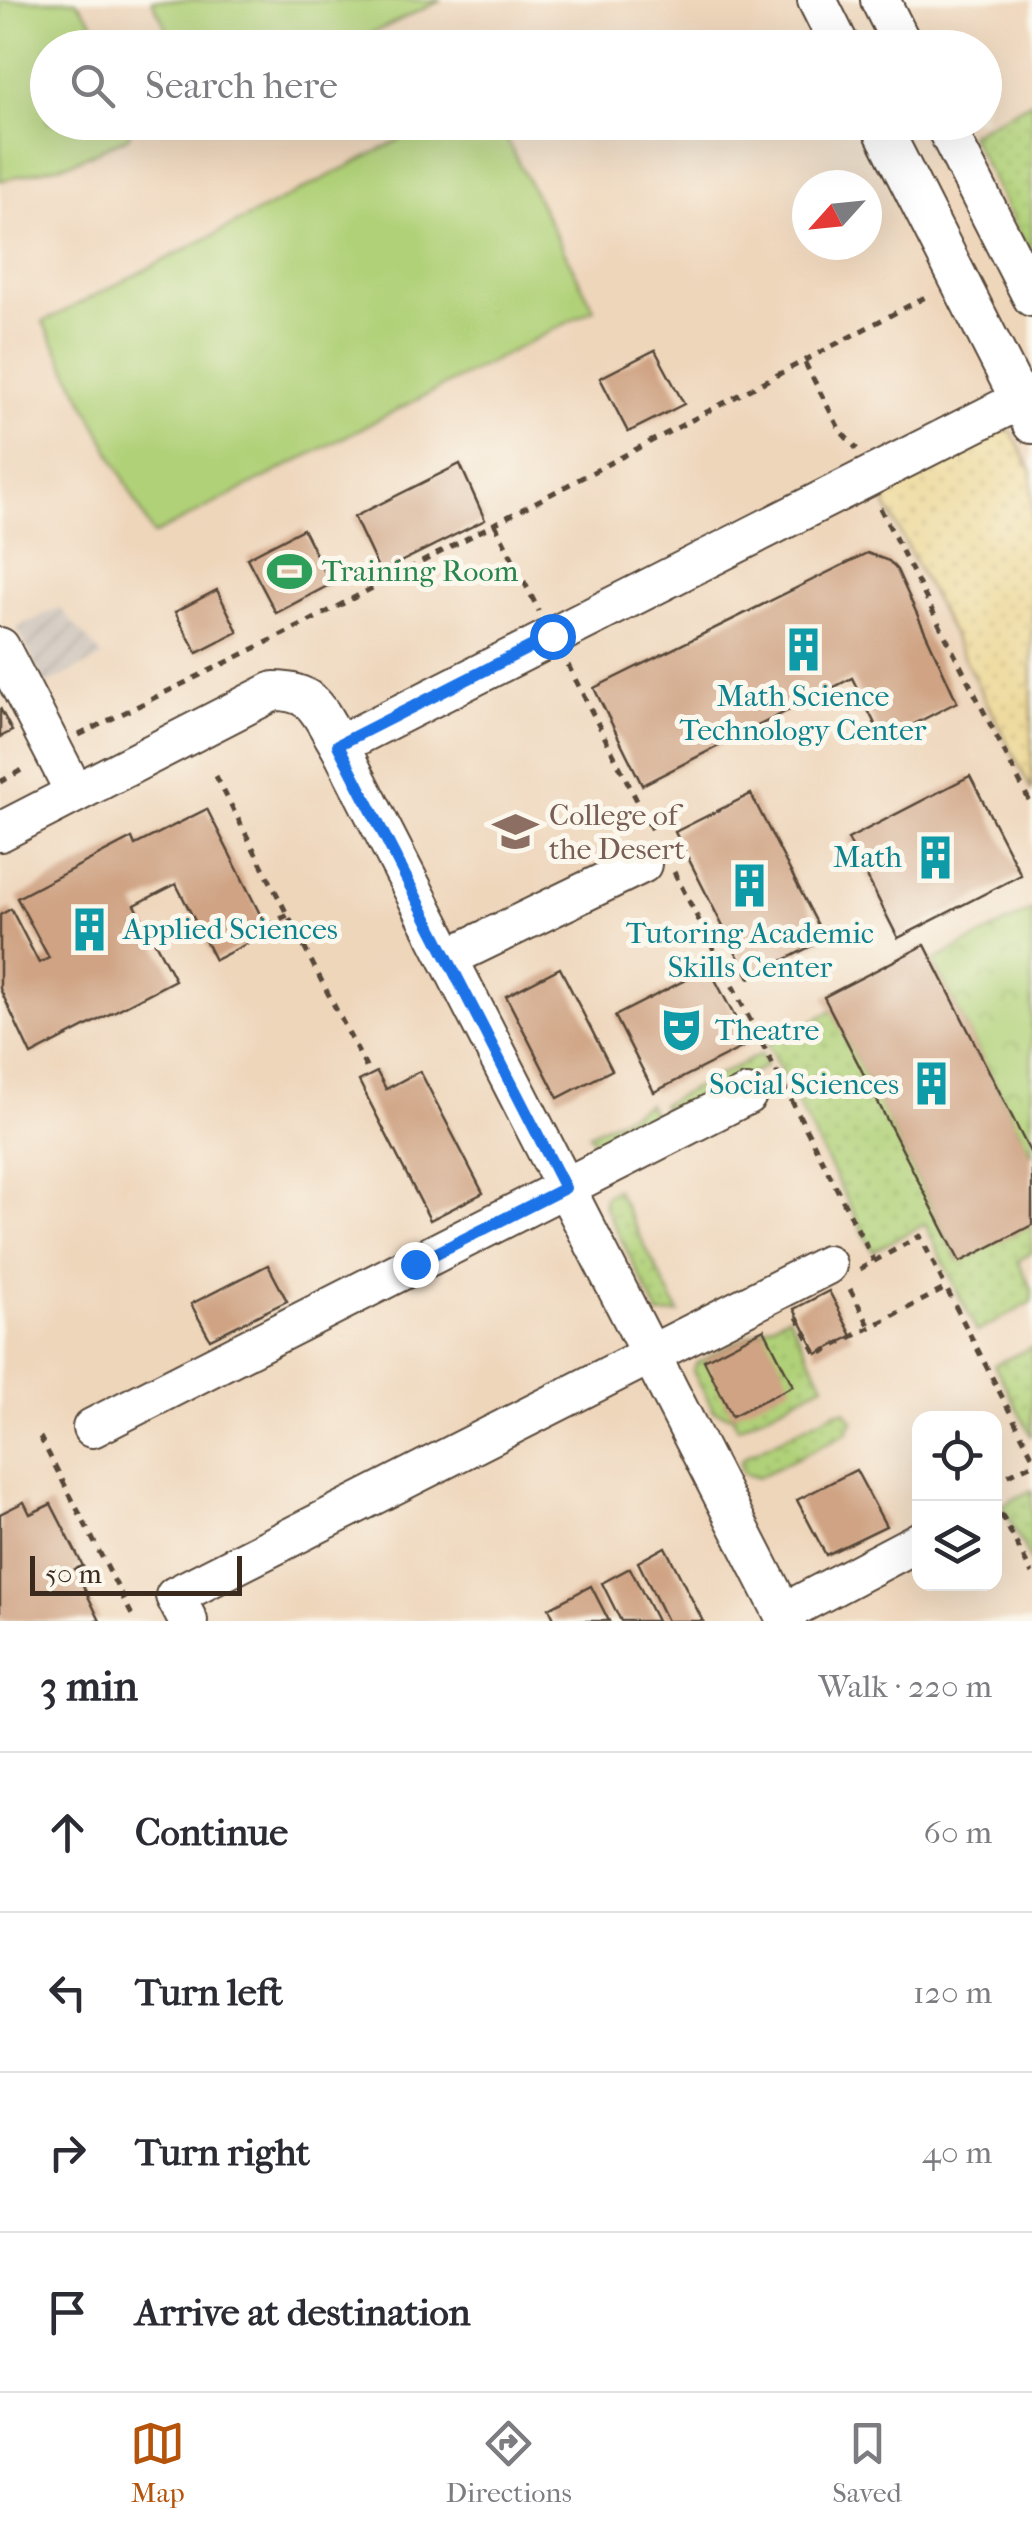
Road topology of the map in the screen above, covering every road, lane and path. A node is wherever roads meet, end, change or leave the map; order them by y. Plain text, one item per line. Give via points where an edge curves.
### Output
1 (817, 0) edge
2 (880, 0) edge
3 (832, 30) edge
4 (895, 30) edge
5 (902, 140) edge
6 (952, 140) edge
7 (942, 288) dead end
8 (1032, 298) edge
9 (805, 363) junction
10 (1028, 406) edge
11 (859, 450) dead end
12 (880, 508) dead end
13 (495, 524) junction
14 (540, 614) dead end
15 (0, 647) edge
16 (568, 665) dead end
17 (69, 740) dead end
18 (338, 745) junction
19 (32, 761) dead end
20 (216, 776) dead end
21 (0, 782) edge
22 (75, 793) junction
23 (1032, 806) edge
24 (0, 832) edge
25 (655, 853) junction
26 (288, 915) junction
27 (266, 926) dead end
28 (448, 958) junction
29 (370, 1075) dead end
30 (747, 1094) dead end
31 (565, 1188) junction
32 (874, 1261) junction
33 (843, 1270) junction
34 (946, 1288) junction
35 (791, 1304) dead end
36 (870, 1328) junction
37 (651, 1356) junction
38 (92, 1428) dead end
39 (40, 1437) dead end
40 (1032, 1455) edge
41 (1032, 1464) edge
42 (1002, 1478) edge
43 (995, 1501) edge
44 (912, 1545) edge
45 (1032, 1574) edge
46 (784, 1617) edge
47 (135, 1621) edge
48 (188, 1621) edge

1 - 3 street
2 - 4 street
5 - 10 street
6 - 8 street
7 - 9 path
9 - 11 path via 841,432
9 - 13 path
10 - 18 street
12 - 23 path
13 - 14 path
13 - 17 path
15 - 22 street
16 - 25 path
18 - 22 street via 310,697 274,690
18 - 28 street
19 - 21 path
20 - 26 path
22 - 24 street
25 - 28 street
25 - 32 path
26 - 27 path
26 - 29 path
28 - 31 street
30 - 31 street
31 - 37 street
31 - 38 street
32 - 33 path
32 - 34 path via 920,1236
33 - 36 path
33 - 37 street
34 - 36 path
34 - 40 path
35 - 36 path via 816,1355
37 - 46 street
37 - 48 street via 175,1596
39 - 47 path
41 - 42 path
43 - 45 path
44 - 46 street

